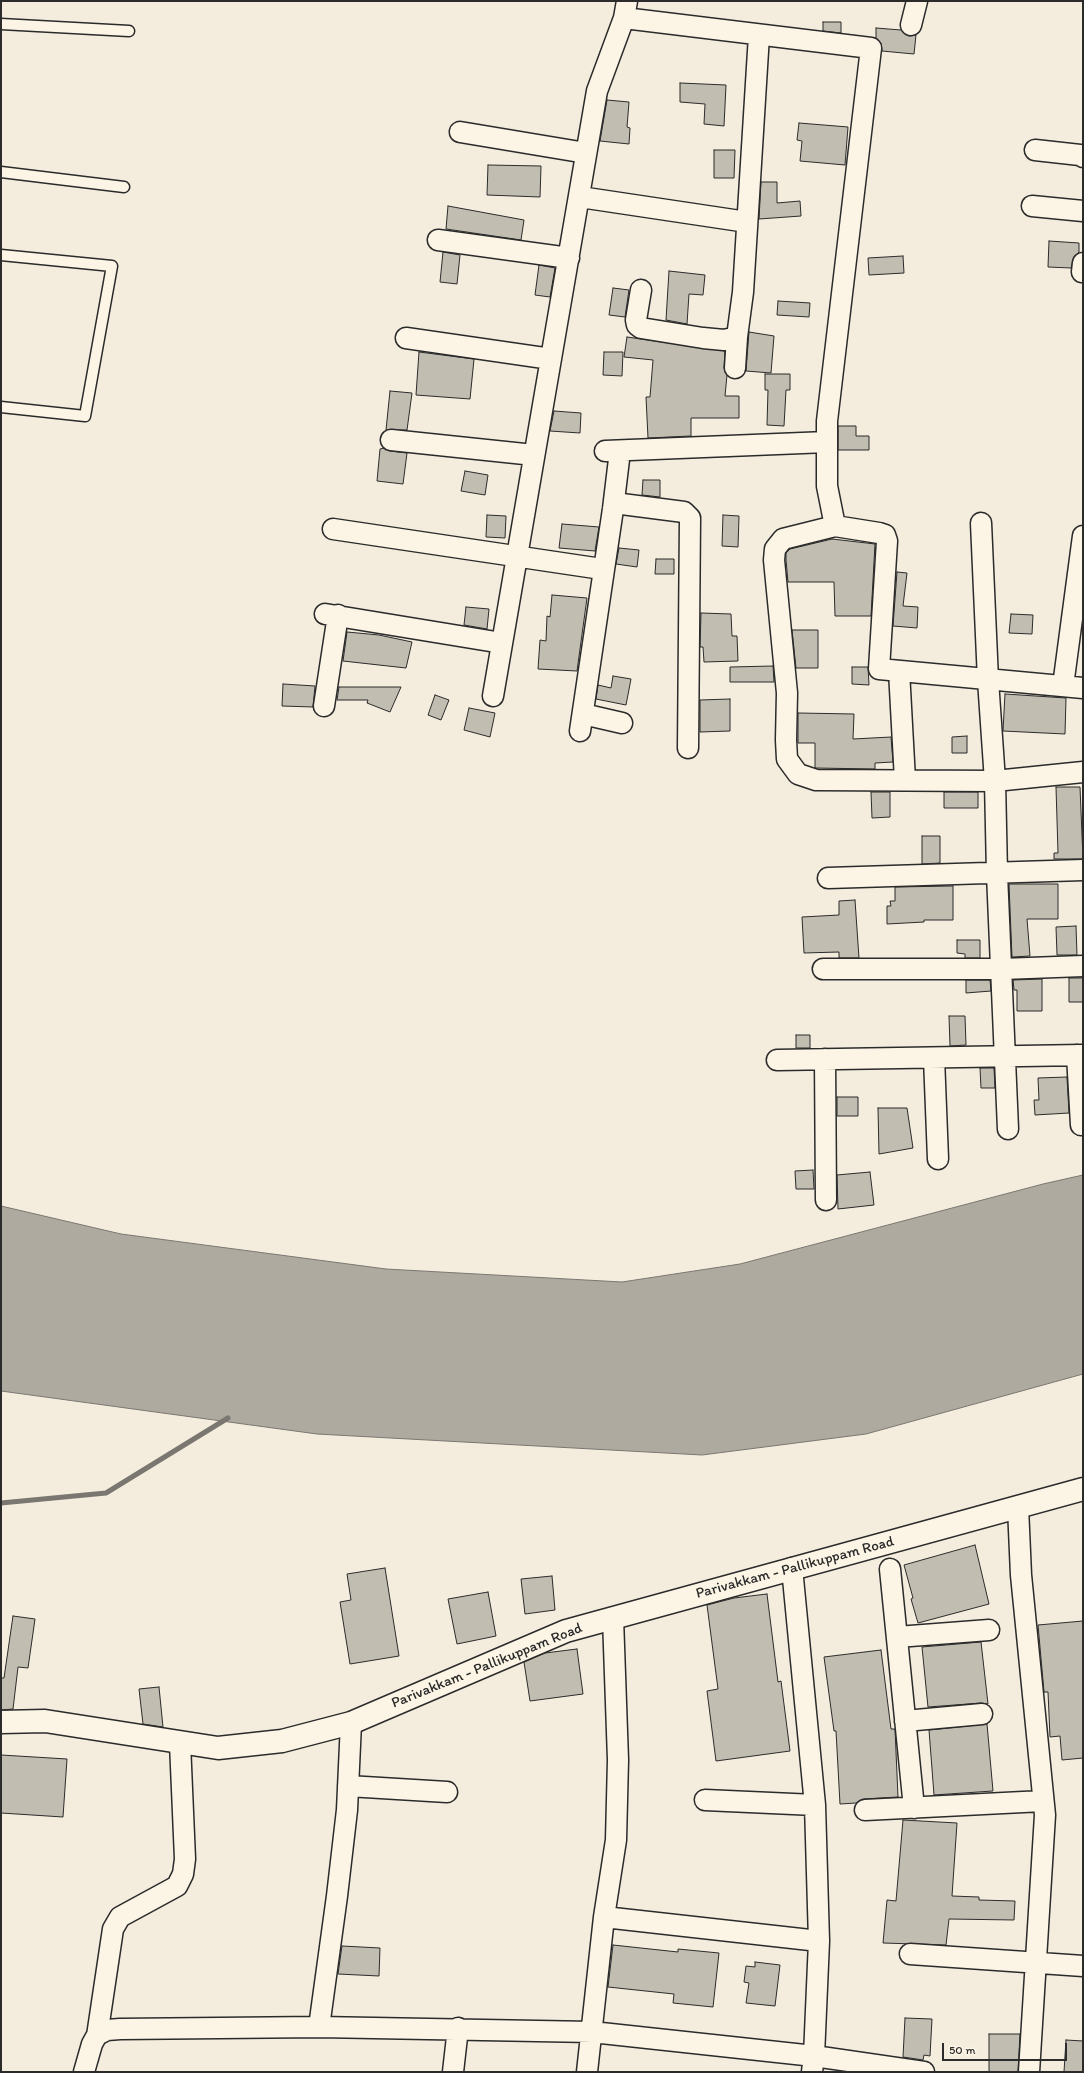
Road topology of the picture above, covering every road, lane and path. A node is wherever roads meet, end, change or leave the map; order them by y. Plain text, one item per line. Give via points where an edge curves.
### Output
1 (918, 1) edge
2 (625, 9) edge
3 (1, 24) edge
4 (911, 25) dead end
5 (129, 31) dead end
6 (759, 35) junction
7 (460, 132) dead end
8 (1035, 150) dead end
9 (586, 153) junction
10 (1083, 157) edge
11 (1, 172) edge
12 (124, 187) dead end
13 (580, 197) junction
14 (1032, 206) dead end
15 (1083, 211) edge
16 (747, 222) junction
17 (438, 240) dead end
18 (1, 255) edge
19 (569, 258) junction
20 (641, 290) dead end
21 (737, 337) junction
22 (406, 338) dead end
23 (551, 359) junction
24 (735, 368) dead end
25 (1, 407) edge
26 (391, 440) dead end
27 (827, 442) junction
28 (534, 455) junction
29 (614, 503) junction
30 (981, 523) dead end
31 (835, 526) junction
32 (333, 528) dead end
33 (1083, 536) edge
34 (517, 554) junction
35 (595, 568) dead end
36 (502, 643) junction
37 (899, 671) junction
38 (988, 680) junction
39 (1063, 686) junction
40 (1083, 688) edge
41 (493, 696) dead end
42 (324, 706) dead end
43 (622, 723) dead end
44 (688, 748) dead end
45 (1083, 772) edge
46 (905, 780) junction
47 (995, 780) junction
48 (1083, 870) edge
49 (996, 874) junction
50 (828, 878) dead end
51 (1083, 966) edge
52 (823, 969) dead end
53 (1002, 969) junction
54 (1080, 1055) edge
55 (1005, 1057) junction
56 (934, 1058) junction
57 (825, 1059) junction
58 (777, 1060) dead end
59 (1081, 1125) dead end
60 (1008, 1128) dead end
61 (938, 1159) dead end
62 (826, 1200) dead end
63 (1083, 1489) edge
64 (1018, 1507) junction
65 (792, 1568) junction
66 (890, 1569) dead end
67 (613, 1618) junction
68 (990, 1630) dead end
69 (897, 1638) junction
70 (982, 1714) dead end
71 (905, 1721) junction
72 (1, 1722) edge
73 (351, 1723) junction
74 (180, 1743) junction
75 (348, 1786) junction
76 (447, 1792) dead end
77 (705, 1800) dead end
78 (1043, 1801) junction
79 (815, 1805) junction
80 (914, 1808) junction
81 (865, 1810) dead end
82 (604, 1917) junction
83 (819, 1941) junction
84 (910, 1954) dead end
85 (1036, 1963) junction
86 (1083, 1966) edge
87 (319, 2027) junction
88 (458, 2028) junction
89 (592, 2032) junction
90 (97, 2036) junction
91 (813, 2064) edge
92 (84, 2072) edge
93 (453, 2072) edge
94 (587, 2072) edge
95 (924, 2072) edge
96 (1029, 2072) edge

1 - 4 street
2 - 6 street
2 - 9 street via 597,91
3 - 5 lane
6 - 16 street
6 - 27 street via 871,48 827,422
7 - 9 street
8 - 10 street
9 - 13 street
11 - 12 lane
13 - 16 street
13 - 19 street
14 - 15 street
16 - 21 street via 743,292
17 - 19 street
18 - 25 lane via 112,266 85,416
19 - 23 street
20 - 21 street via 636,320 641,328 724,340
21 - 24 street
22 - 23 street
23 - 28 street
26 - 28 street
27 - 29 street via 612,451
27 - 31 street via 827,486
28 - 34 street
29 - 43 street via 582,723
29 - 44 street via 684,512 690,518
30 - 38 street
31 - 37 street via 885,535 887,541 879,669
31 - 46 street via 783,539 775,549 787,693 787,759 798,774 816,780
32 - 34 street
33 - 39 street
34 - 35 street
34 - 36 street
36 - 41 street
36 - 42 street via 331,615
37 - 38 street
37 - 46 street
38 - 39 street
38 - 47 street
39 - 40 street
45 - 47 street
46 - 47 street
47 - 49 street
48 - 49 street
49 - 50 street
49 - 53 street
51 - 53 street
52 - 53 street
53 - 55 street
54 - 55 street
54 - 59 street
55 - 56 street
55 - 60 street
56 - 57 street
56 - 61 street
57 - 58 street
57 - 62 street
63 - 64 street, Parivakkam - Pallikuppam Road
64 - 65 street, Parivakkam - Pallikuppam Road
64 - 78 street via 1021,1575
65 - 67 street, Parivakkam - Pallikuppam Road
65 - 79 street
66 - 69 street
67 - 73 street, Parivakkam - Pallikuppam Road via 566,1631
67 - 82 street via 618,1760 616,1840
68 - 69 street
69 - 71 street
70 - 71 street
71 - 80 street
72 - 74 street, Parivakkam - Pallikuppam Road via 45,1721
73 - 74 street, Parivakkam - Pallikuppam Road via 282,1742 218,1748
73 - 75 street
74 - 90 street via 185,1859 183,1874 177,1886 120,1917 113,1929
75 - 76 street
75 - 87 street via 337,1896
77 - 79 street
78 - 80 street
78 - 85 street
79 - 83 street
80 - 81 street
82 - 83 street
82 - 89 street
83 - 91 street
84 - 85 street
85 - 86 street
85 - 96 street
87 - 88 street
87 - 90 street via 120,2029 107,2030
88 - 89 street
88 - 93 street
89 - 91 street
89 - 94 street
90 - 92 street
91 - 95 street

